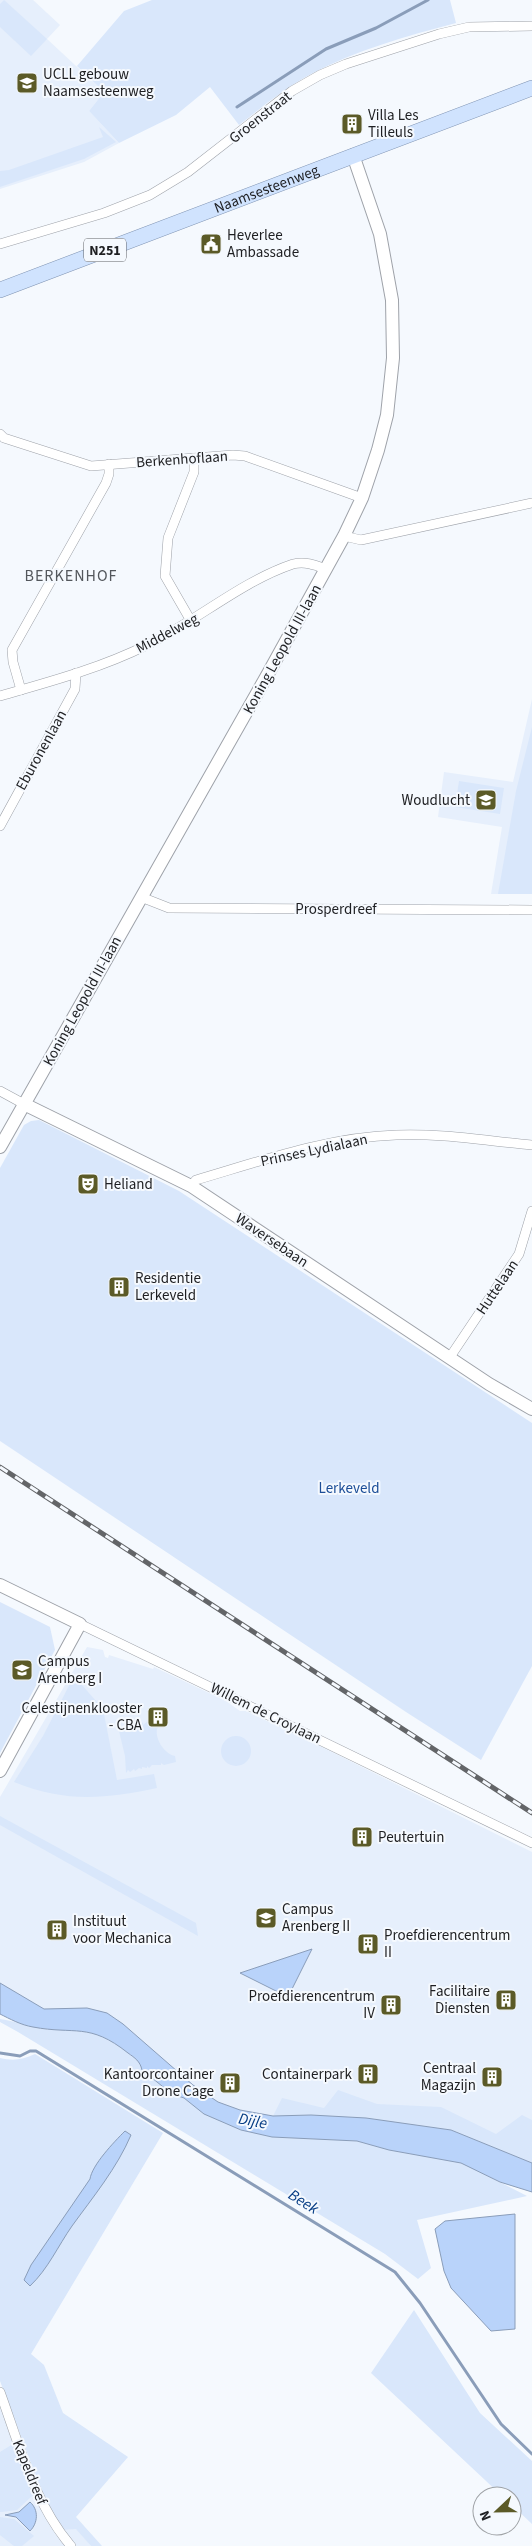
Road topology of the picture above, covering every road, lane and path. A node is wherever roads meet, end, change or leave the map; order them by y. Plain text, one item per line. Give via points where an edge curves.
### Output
1 (532, 26) edge
2 (532, 88) edge
3 (353, 155) junction
4 (0, 244) edge
5 (0, 290) edge
6 (0, 434) edge
7 (194, 458) junction
8 (109, 464) junction
9 (362, 498) junction
10 (532, 503) edge
11 (344, 536) junction
12 (326, 569) junction
13 (191, 621) junction
14 (76, 673) junction
15 (21, 690) junction
16 (0, 696) edge
17 (0, 826) edge
18 (141, 897) junction
19 (532, 910) edge
20 (0, 1090) edge
21 (24, 1104) junction
22 (532, 1145) edge
23 (0, 1147) edge
24 (191, 1186) junction
25 (532, 1211) edge
26 (450, 1357) junction
27 (532, 1410) edge
28 (0, 1585) edge
29 (80, 1624) junction
30 (0, 1771) edge
31 (532, 1842) edge
32 (0, 2392) edge
33 (71, 2546) edge

1 - 4 street, Groenstraat via 469,27 346,64 292,91 188,172 150,195 104,213
2 - 3 main road, Naamsesteenweg / N251
3 - 5 main road, Naamsesteenweg / N251
3 - 9 street, Koning Leopold III-laan via 380,234 392,300 393,358 387,415
6 - 8 street, Berkenhoflaan via 84,465
7 - 8 street, Berkenhoflaan
7 - 9 street, Berkenhoflaan via 245,456
7 - 13 street via 194,472 168,538 165,576
8 - 15 street via 106,483 12,650
9 - 11 street, Koning Leopold III-laan
10 - 11 street via 361,540
11 - 12 street, Koning Leopold III-laan
12 - 13 street, Middelweg via 311,563 293,564 250,584
12 - 18 street, Koning Leopold III-laan
13 - 14 street, Middelweg via 146,646
14 - 15 street, Middelweg
14 - 17 street, Eburonenlaan via 74,689
15 - 16 street, Middelweg
18 - 19 street, Prosperdreef via 168,908
18 - 21 street, Koning Leopold III-laan
20 - 21 street, Waversebaan
21 - 23 street, Koning Leopold III-laan
21 - 24 street, Waversebaan
22 - 24 street, Prinses Lydialaan via 410,1135 376,1137 281,1155 196,1180
24 - 26 street, Waversebaan
25 - 26 street, Huttelaan via 519,1254
26 - 27 street, Waversebaan
28 - 29 street, Willem de Croylaan
29 - 30 street
29 - 31 street, Willem de Croylaan
32 - 33 street, Kapeldreef via 39,2496 57,2530

